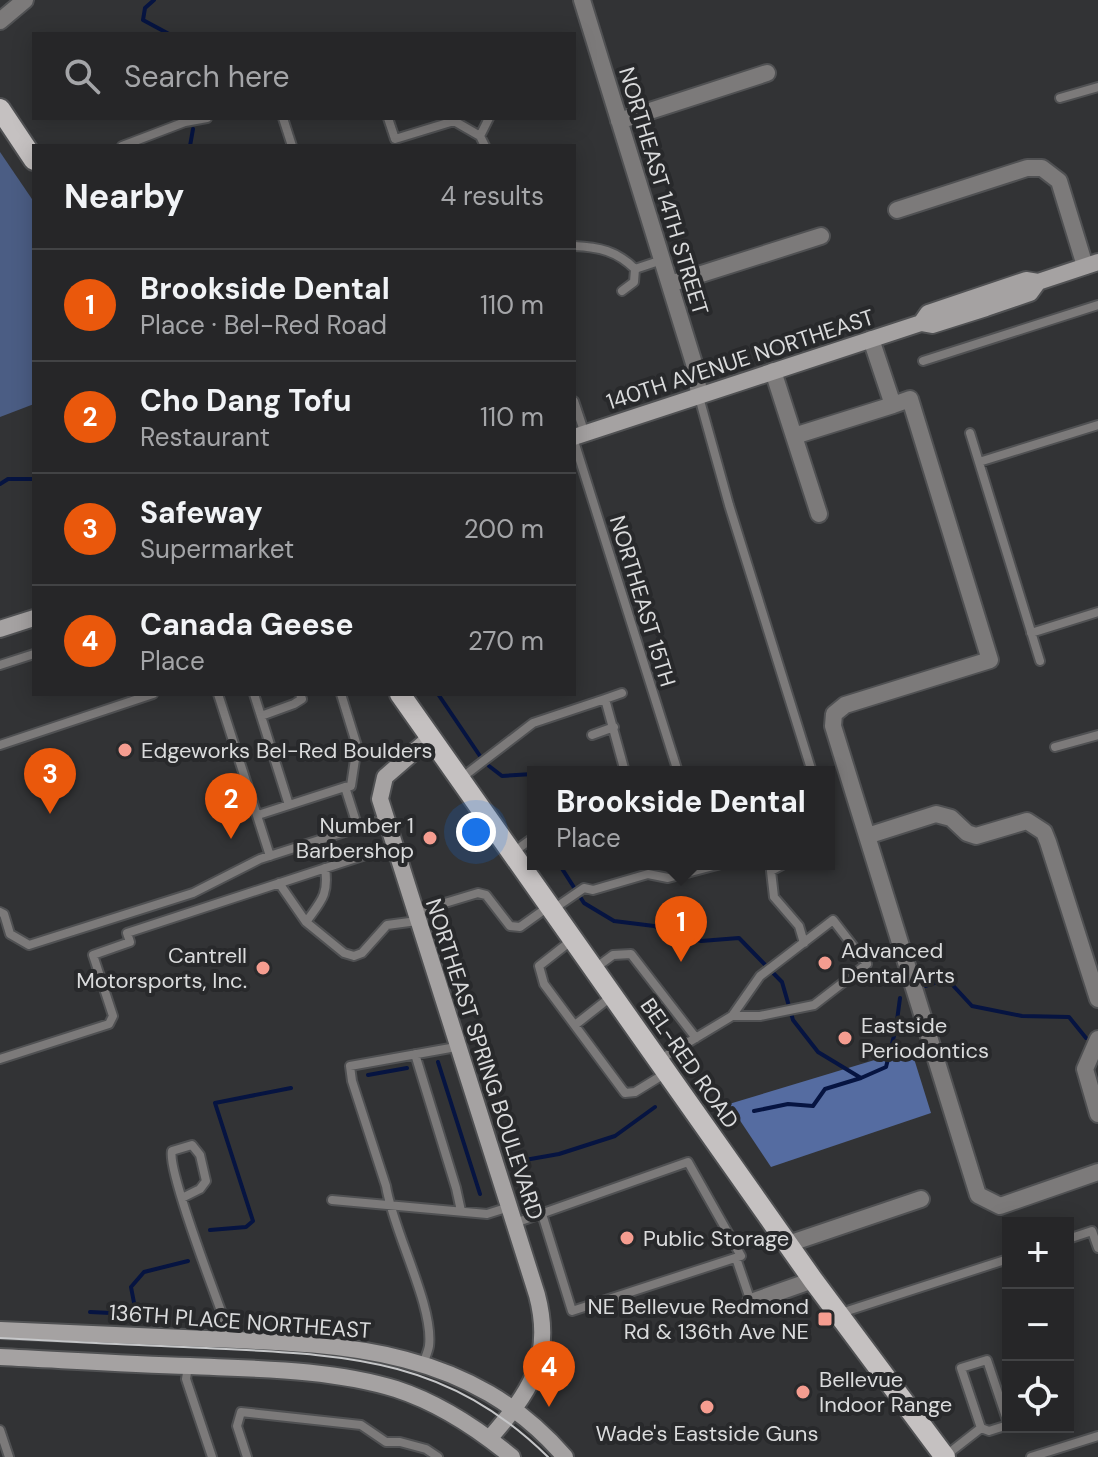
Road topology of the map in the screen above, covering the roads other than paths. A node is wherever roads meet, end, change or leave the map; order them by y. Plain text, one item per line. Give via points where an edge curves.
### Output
1 (25, 0) edge
2 (582, 0) edge
3 (0, 21) edge
4 (767, 73) dead end
5 (1098, 87) edge
6 (1060, 98) dead end
7 (0, 109) edge
8 (196, 120) edge
9 (284, 120) edge
10 (388, 120) edge
11 (488, 120) edge
12 (619, 121) junction
13 (480, 136) junction
14 (392, 142) edge
15 (127, 144) edge
16 (291, 144) edge
17 (484, 144) edge
18 (32, 157) edge
19 (897, 210) dead end
20 (821, 236) dead end
21 (576, 246) edge
22 (662, 260) junction
23 (1095, 263) edge
24 (635, 269) junction
25 (670, 284) junction
26 (622, 291) dead end
27 (1098, 305) edge
28 (871, 339) junction
29 (923, 361) dead end
30 (773, 371) junction
31 (699, 396) junction
32 (893, 405) junction
33 (1098, 425) edge
34 (970, 433) dead end
35 (794, 436) junction
36 (578, 437) edge
37 (979, 462) junction
38 (819, 514) dead end
39 (1098, 612) edge
40 (32, 619) edge
41 (0, 629) edge
42 (1031, 633) junction
43 (32, 655) edge
44 (1040, 661) dead end
45 (0, 665) edge
46 (622, 693) dead end
47 (147, 696) edge
48 (219, 696) edge
49 (255, 696) edge
50 (301, 696) edge
51 (342, 696) edge
52 (401, 696) edge
53 (605, 699) junction
54 (261, 716) junction
55 (614, 727) junction
56 (592, 735) dead end
57 (1098, 735) edge
58 (431, 737) junction
59 (0, 745) edge
60 (1055, 747) dead end
61 (624, 766) edge
62 (676, 766) edge
63 (810, 766) edge
64 (460, 780) junction
65 (345, 787) junction
66 (289, 805) junction
67 (258, 815) junction
68 (385, 819) junction
69 (358, 828) junction
70 (867, 836) junction
71 (527, 842) edge
72 (393, 846) junction
73 (512, 853) junction
74 (270, 856) junction
75 (325, 868) junction
76 (698, 870) edge
77 (771, 871) edge
78 (279, 883) junction
79 (550, 908) junction
80 (0, 912) edge
81 (416, 917) junction
82 (306, 922) junction
83 (573, 939) junction
84 (804, 943) junction
85 (594, 969) junction
86 (612, 995) junction
87 (1098, 999) edge
88 (732, 1016) junction
89 (575, 1025) junction
90 (696, 1038) junction
91 (1098, 1039) edge
92 (456, 1047) junction
93 (415, 1054) junction
94 (0, 1059) edge
95 (662, 1067) junction
96 (1098, 1114) edge
97 (1098, 1172) edge
98 (182, 1198) junction
99 (921, 1199) dead end
100 (332, 1200) dead end
101 (389, 1205) junction
102 (461, 1211) junction
103 (542, 1214) junction
104 (511, 1215) junction
105 (1074, 1237) edge
106 (788, 1244) junction
107 (1098, 1248) edge
108 (736, 1258) junction
109 (1002, 1261) edge
110 (813, 1280) junction
111 (751, 1302) joint
112 (840, 1313) junction
113 (0, 1330) edge
114 (221, 1339) junction
115 (0, 1357) edge
116 (423, 1364) junction
117 (188, 1366) junction
118 (1002, 1406) edge
119 (513, 1410) junction
120 (1002, 1426) edge
121 (981, 1428) junction
122 (0, 1430) edge
123 (1098, 1436) edge
124 (489, 1439) junction
125 (9, 1457) edge
126 (212, 1457) edge
127 (247, 1457) edge
128 (438, 1457) edge
129 (512, 1457) edge
130 (565, 1457) edge
131 (944, 1457) edge
132 (1031, 1457) edge

1 - 3 street
2 - 12 street, NORTHEAST 14TH STREET
4 - 12 street
5 - 6 lane
7 - 18 main road
8 - 15 lane
9 - 16 lane
10 - 14 lane
11 - 13 lane
12 - 22 street, NORTHEAST 14TH STREET
13 - 14 lane via 454,121
13 - 17 lane
19 - 23 street via 1027,168 1048,170 1059,181
20 - 25 street
21 - 24 lane via 607,249
22 - 24 lane
22 - 25 street, NORTHEAST 14TH STREET
23 - 28 street, 140TH AVENUE NORTHEAST via 1038,282 1030,293
24 - 26 lane via 634,282
25 - 31 street, NORTHEAST 14TH STREET via 698,375
27 - 29 lane
28 - 30 street, 140TH AVENUE NORTHEAST
28 - 32 street
30 - 31 street, 140TH AVENUE NORTHEAST
30 - 35 street
31 - 36 street, 140TH AVENUE NORTHEAST
31 - 63 lane
32 - 35 street
32 - 70 street via 910,399 990,660 845,705 834,714 833,726
33 - 37 lane
34 - 37 lane
35 - 38 street
36 - 62 lane, NORTHEAST 15TH
37 - 42 lane
39 - 42 lane
40 - 41 street
42 - 44 lane
43 - 45 lane
46 - 53 lane
47 - 59 lane
48 - 67 lane
49 - 54 lane
50 - 54 lane via 294,704
51 - 65 lane via 357,746 351,786
52 - 58 main road, BEL-RED ROAD
53 - 55 lane
53 - 64 lane via 533,723
54 - 66 lane
55 - 56 lane
55 - 61 lane
57 - 60 lane
58 - 64 main road, BEL-RED ROAD
58 - 68 street, NORTHEAST SPRING BOULEVARD via 385,777 380,799
64 - 73 main road, BEL-RED ROAD
65 - 66 lane
65 - 69 lane
66 - 67 lane
67 - 74 lane
68 - 69 lane
68 - 72 street, NORTHEAST SPRING BOULEVARD
69 - 74 lane
70 - 87 street via 936,814 976,836 1032,823 1048,842
70 - 97 street via 978,1195 1000,1206
71 - 73 lane
72 - 75 lane
72 - 81 street, NORTHEAST SPRING BOULEVARD
73 - 79 main road, BEL-RED ROAD
74 - 80 lane via 193,893 29,945 10,934
75 - 78 lane
75 - 82 lane via 325,895
76 - 79 lane via 584,888
77 - 84 lane via 774,897 799,926
78 - 82 lane
78 - 94 lane via 127,933 130,942 93,955 113,1016 109,1024
79 - 81 lane via 520,927 510,926 486,895 478,893
79 - 83 main road, BEL-RED ROAD
81 - 82 lane via 387,925 354,956
81 - 92 street, NORTHEAST SPRING BOULEVARD
83 - 85 main road, BEL-RED ROAD
83 - 89 lane via 539,966 544,984
84 - 88 lane via 760,976
84 - 88 lane via 833,920 867,964 814,1005
85 - 86 main road, BEL-RED ROAD
85 - 90 lane via 613,955 631,954
86 - 89 lane
86 - 95 main road, BEL-RED ROAD
88 - 90 lane
89 - 95 lane via 625,1093 635,1092
90 - 95 lane
91 - 96 street via 1085,1069
92 - 93 lane
92 - 104 street, NORTHEAST SPRING BOULEVARD
93 - 101 lane via 350,1066
93 - 102 lane
95 - 106 main road, BEL-RED ROAD
98 - 98 lane via 171,1153 192,1145 206,1181
98 - 114 lane via 221,1311
99 - 106 street
100 - 101 lane
101 - 102 lane
101 - 116 lane via 424,1308 429,1344
102 - 104 lane
103 - 104 lane
103 - 108 lane via 688,1162 741,1256
103 - 108 lane via 572,1311
104 - 119 street, NORTHEAST SPRING BOULEVARD via 540,1306 543,1341 532,1384
105 - 107 lane via 1092,1231
106 - 110 main road, BEL-RED ROAD
108 - 111 lane
109 - 112 lane
110 - 111 street
110 - 112 main road, BEL-RED ROAD
112 - 131 main road, BEL-RED ROAD
113 - 114 street, 136TH PLACE NORTHEAST
114 - 116 street, 136TH PLACE NORTHEAST via 335,1346
115 - 117 street
116 - 119 street, 136TH PLACE NORTHEAST
117 - 124 street via 371,1383 421,1399
117 - 126 lane via 186,1379
118 - 121 lane via 987,1360 961,1368
119 - 124 street, NORTHEAST SPRING BOULEVARD
119 - 130 street
120 - 121 lane
121 - 131 lane
122 - 125 lane
123 - 132 lane
124 - 129 street
127 - 128 lane via 237,1426 241,1412 361,1425 386,1442 426,1449

